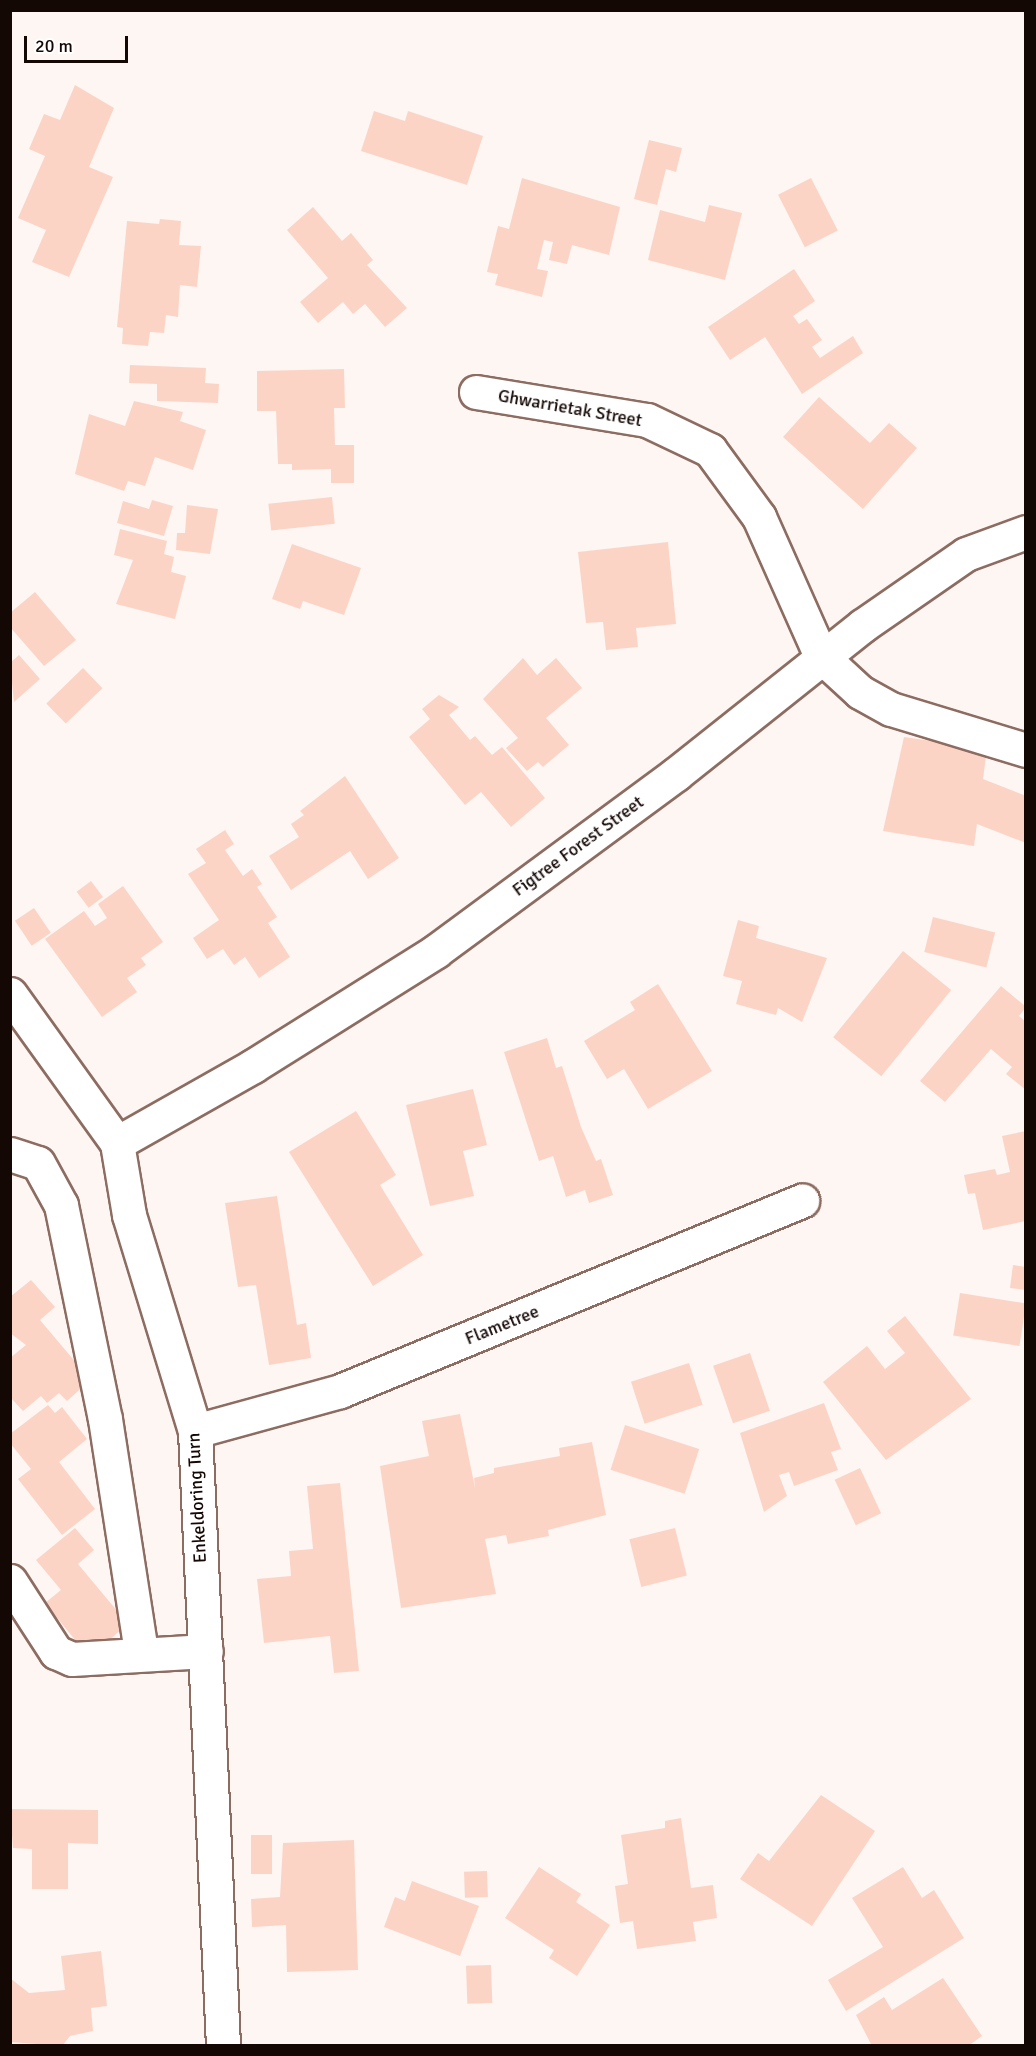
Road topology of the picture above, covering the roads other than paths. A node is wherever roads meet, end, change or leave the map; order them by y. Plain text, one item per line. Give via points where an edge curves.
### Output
1 (476, 392) dead end
2 (1026, 532) edge
3 (821, 656) junction
4 (1026, 750) edge
5 (10, 994) edge
6 (117, 1143) junction
7 (10, 1154) edge
8 (802, 1201) dead end
9 (195, 1431) junction
10 (10, 1581) edge
11 (206, 1651) junction
12 (141, 1652) junction
13 (223, 2046) edge

1 - 3 street, Ghwarrietak Street via 647,420 710,450 759,517
2 - 3 street, Figtree Forest Street via 966,554
3 - 4 street via 860,692 891,709
3 - 6 street, Figtree Forest Street via 676,774 436,951 253,1066
5 - 6 street, Enkeldoring Turn
6 - 9 street, Enkeldoring Turn via 129,1215
7 - 12 street via 38,1163 61,1205 105,1419
8 - 9 street, Flametree via 340,1391
9 - 11 street, Enkeldoring Turn
10 - 12 street via 56,1652 72,1659
11 - 12 street
11 - 13 street, Enkeldoring Turn

